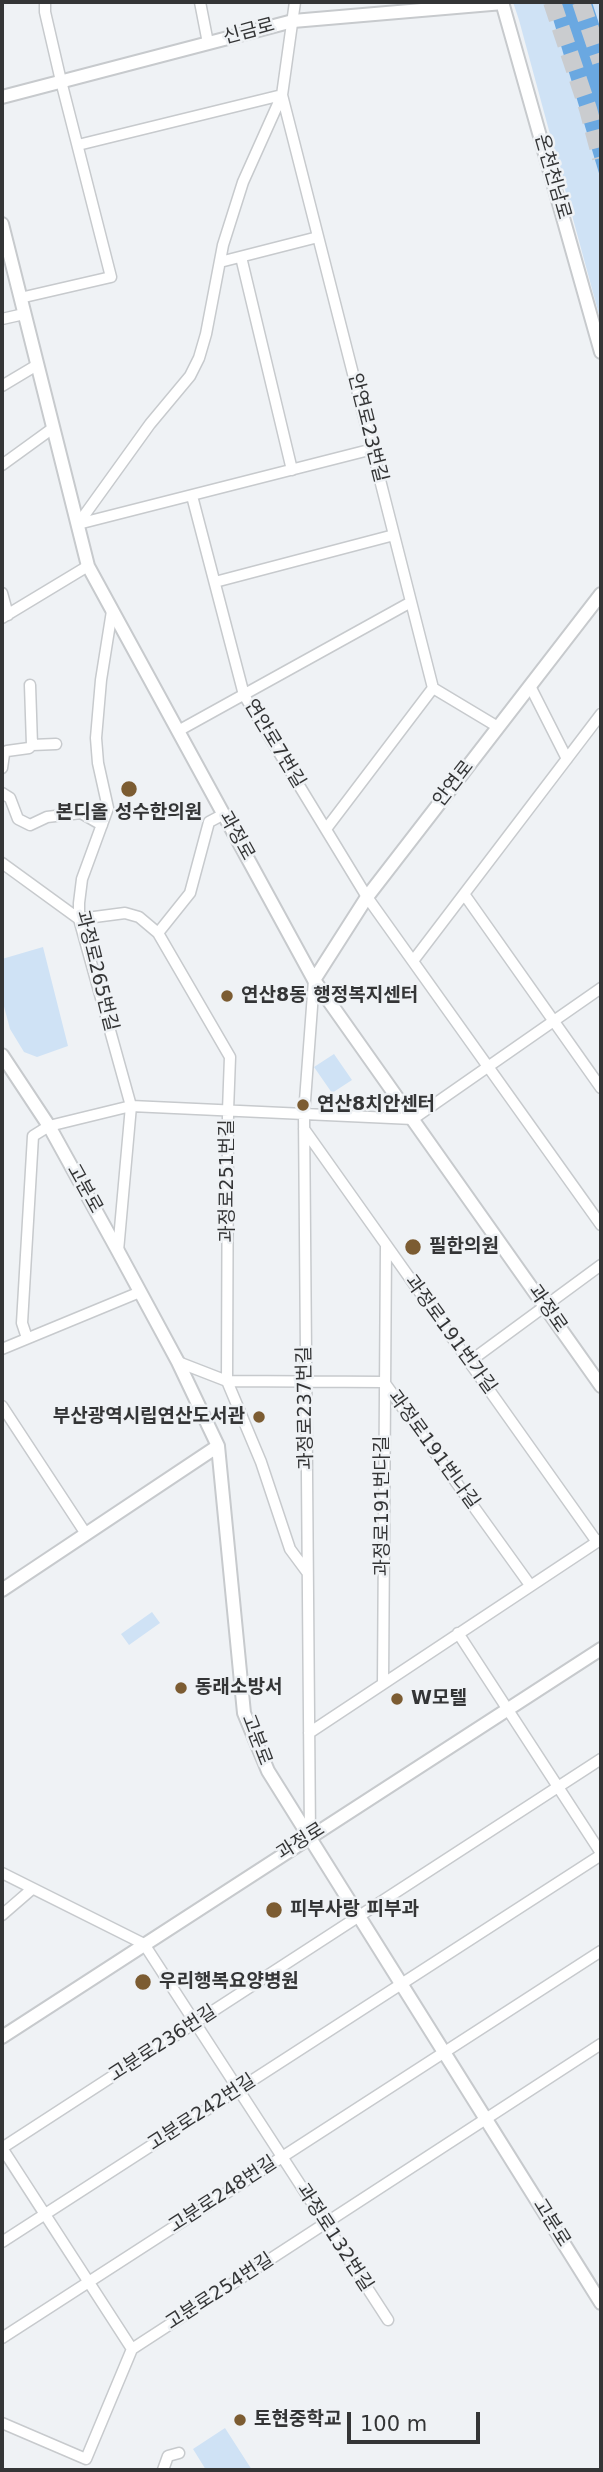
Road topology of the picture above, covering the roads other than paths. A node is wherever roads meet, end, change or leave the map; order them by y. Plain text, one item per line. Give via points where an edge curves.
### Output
1 (45, 2) edge
2 (200, 2) edge
3 (295, 2) edge
4 (502, 2) edge
5 (293, 21) junction
6 (208, 43) junction
7 (61, 81) junction
8 (282, 95) junction
9 (2, 97) edge
10 (78, 145) junction
11 (2, 224) edge
12 (318, 237) junction
13 (241, 257) junction
14 (220, 262) junction
15 (20, 298) junction
16 (24, 314) junction
17 (2, 319) edge
18 (601, 352) edge
19 (37, 365) junction
20 (2, 386) edge
21 (53, 428) junction
22 (373, 449) junction
23 (2, 465) edge
24 (292, 470) junction
25 (192, 496) junction
26 (78, 524) junction
27 (394, 535) junction
28 (88, 566) junction
29 (215, 583) junction
30 (2, 593) edge
31 (601, 594) edge
32 (411, 602) junction
33 (112, 611) junction
34 (5, 617) edge
35 (30, 685) dead end
36 (530, 685) junction
37 (433, 688) junction
38 (244, 695) junction
39 (601, 714) edge
40 (498, 727) junction
41 (178, 731) junction
42 (56, 744) dead end
43 (32, 746) junction
44 (566, 759) junction
45 (2, 768) edge
46 (2, 793) edge
47 (223, 814) junction
48 (102, 825) junction
49 (326, 829) junction
50 (2, 863) edge
51 (464, 894) junction
52 (367, 897) junction
53 (79, 919) junction
54 (158, 933) junction
55 (413, 961) junction
56 (314, 980) junction
57 (601, 988) edge
58 (554, 1022) junction
59 (2, 1055) edge
60 (489, 1067) junction
61 (601, 1088) edge
62 (131, 1106) junction
63 (228, 1111) junction
64 (304, 1114) junction
65 (413, 1119) junction
66 (49, 1126) junction
67 (304, 1129) junction
68 (601, 1225) edge
69 (386, 1245) junction
70 (118, 1251) junction
71 (601, 1265) edge
72 (140, 1292) junction
73 (545, 1306) junction
74 (27, 1338) junction
75 (2, 1349) edge
76 (178, 1362) junction
77 (469, 1362) junction
78 (227, 1381) junction
79 (306, 1382) junction
80 (384, 1382) junction
81 (601, 1386) edge
82 (2, 1406) edge
83 (218, 1446) junction
84 (86, 1534) junction
85 (599, 1540) edge
86 (307, 1573) junction
87 (530, 1585) junction
88 (2, 1590) edge
89 (458, 1633) junction
90 (601, 1649) edge
91 (383, 1683) junction
92 (508, 1709) junction
93 (309, 1733) junction
94 (601, 1759) edge
95 (558, 1787) junction
96 (310, 1838) junction
97 (601, 1854) edge
98 (2, 1873) edge
99 (32, 1889) junction
100 (2, 1915) edge
101 (359, 1916) junction
102 (144, 1944) junction
103 (601, 1951) edge
104 (401, 1984) junction
105 (195, 2023) junction
106 (2, 2037) edge
107 (601, 2045) edge
108 (444, 2053) junction
109 (238, 2089) junction
110 (487, 2120) junction
111 (2, 2148) edge
112 (282, 2157) junction
113 (44, 2214) junction
114 (326, 2224) junction
115 (2, 2242) edge
116 (88, 2282) junction
117 (601, 2303) edge
118 (388, 2320) dead end
119 (2, 2338) edge
120 (132, 2349) junction
121 (2, 2423) edge
122 (179, 2453) dead end
123 (163, 2470) edge

1 - 7 street
2 - 6 street
3 - 5 street
4 - 5 main road, 신금로
4 - 18 main road, 온천천남로
5 - 6 main road, 신금로
5 - 8 street
6 - 7 main road, 신금로
7 - 9 main road, 신금로
7 - 10 street
8 - 10 street
8 - 12 street, 안연로23번길
8 - 14 street via 243,182
10 - 15 street via 111,277
11 - 15 main road, 과정로
12 - 13 street
12 - 22 street, 안연로23번길
13 - 14 street
13 - 24 street
14 - 26 street via 206,334 190,376
15 - 16 main road, 과정로
16 - 17 street
16 - 19 main road, 과정로
19 - 20 street
19 - 21 main road, 과정로
21 - 23 street
21 - 26 main road, 과정로
22 - 24 street
22 - 27 street, 안연로23번길
24 - 25 street
25 - 26 street
25 - 29 street, 연안로7번길
26 - 28 main road, 과정로
27 - 29 street
27 - 32 street, 안연로23번길
28 - 33 main road, 과정로
28 - 34 street
29 - 38 street, 연안로7번길
30 - 34 street
31 - 36 main road, 안연로
32 - 37 street, 안연로23번길
32 - 38 street
33 - 41 main road, 과정로
33 - 48 street, 과정로265번길 via 96,738 108,808
35 - 43 street
36 - 40 main road, 안연로
36 - 44 street
37 - 40 street
37 - 49 street
38 - 41 street
38 - 49 street, 연안로7번길
39 - 44 street
40 - 52 main road, 안연로
41 - 47 main road, 과정로
42 - 43 street
43 - 45 street via 7,751
44 - 51 street
46 - 48 street via 10,798 18,819 30,825 47,817 81,813
47 - 54 street via 209,822 190,893
47 - 56 main road, 과정로
48 - 53 street, 과정로265번길 via 82,879
49 - 52 street, 연안로7번길
50 - 53 street
51 - 55 street
51 - 58 street
52 - 55 street, 연안로7번길
52 - 56 main road, 안연로
53 - 54 street via 125,913
53 - 62 street, 과정로265번길
54 - 63 street, 과정로251번길 via 230,1057
55 - 60 street, 연안로7번길
56 - 64 street, 과정로237번길
56 - 65 main road, 과정로
57 - 58 street
58 - 60 street
58 - 61 street
59 - 66 main road, 고분로
60 - 65 street
60 - 68 street, 연안로7번길
62 - 63 street
62 - 66 street
62 - 70 street, 과정로265번길
63 - 64 street
63 - 78 street, 과정로251번길
64 - 65 street
64 - 67 street, 과정로237번길
65 - 73 main road, 과정로
66 - 70 main road, 고분로
66 - 74 street via 33,1136 22,1323
67 - 69 street, 과정로191번가길
67 - 79 street, 과정로237번길
69 - 77 street, 과정로191번가길
69 - 80 street, 과정로191번다길
70 - 72 main road, 고분로
71 - 73 street
72 - 74 street
72 - 76 main road, 고분로
73 - 77 street
73 - 81 main road, 과정로
74 - 75 street
76 - 78 street, 과정로191번나길
76 - 83 main road, 고분로
77 - 85 street, 과정로191번가길
78 - 79 street, 과정로191번나길
78 - 86 street, 과정로251번길 via 290,1549
79 - 80 street, 과정로191번나길
79 - 86 street, 과정로237번길
80 - 87 street, 과정로191번나길
80 - 91 street, 과정로191번다길
82 - 84 street
83 - 84 main road
83 - 96 main road, 고분로 via 244,1713 268,1771
84 - 88 main road
85 - 87 street
86 - 93 street, 과정로237번길
87 - 89 street
89 - 91 street
89 - 92 street
90 - 92 main road, 과정로
91 - 93 street
92 - 95 street
92 - 96 main road, 과정로
93 - 96 street, 과정로237번길
94 - 95 street, 고분로236번길
95 - 97 street
95 - 101 street, 고분로236번길
96 - 101 main road, 고분로
96 - 102 main road, 과정로
97 - 104 street, 고분로242번길
98 - 99 street
99 - 100 street
99 - 102 street
101 - 104 main road, 고분로
101 - 105 street, 고분로236번길
102 - 105 street, 과정로132번길
102 - 106 main road, 과정로
103 - 108 street, 고분로248번길
104 - 108 main road, 고분로
104 - 109 street, 고분로242번길
105 - 109 street, 과정로132번길
105 - 111 street, 고분로236번길
107 - 110 street, 고분로254번길
108 - 110 main road, 고분로
108 - 112 street, 고분로248번길
109 - 112 street, 과정로132번길
109 - 113 street, 고분로242번길
110 - 114 street, 고분로254번길
110 - 117 main road, 고분로
111 - 113 street
112 - 114 street, 과정로132번길
112 - 116 street, 고분로248번길
113 - 115 street, 고분로242번길
113 - 116 street
114 - 118 street, 과정로132번길
114 - 120 street, 고분로254번길
116 - 119 street, 고분로248번길
116 - 120 street
120 - 121 street via 86,2459
122 - 123 street via 168,2456

